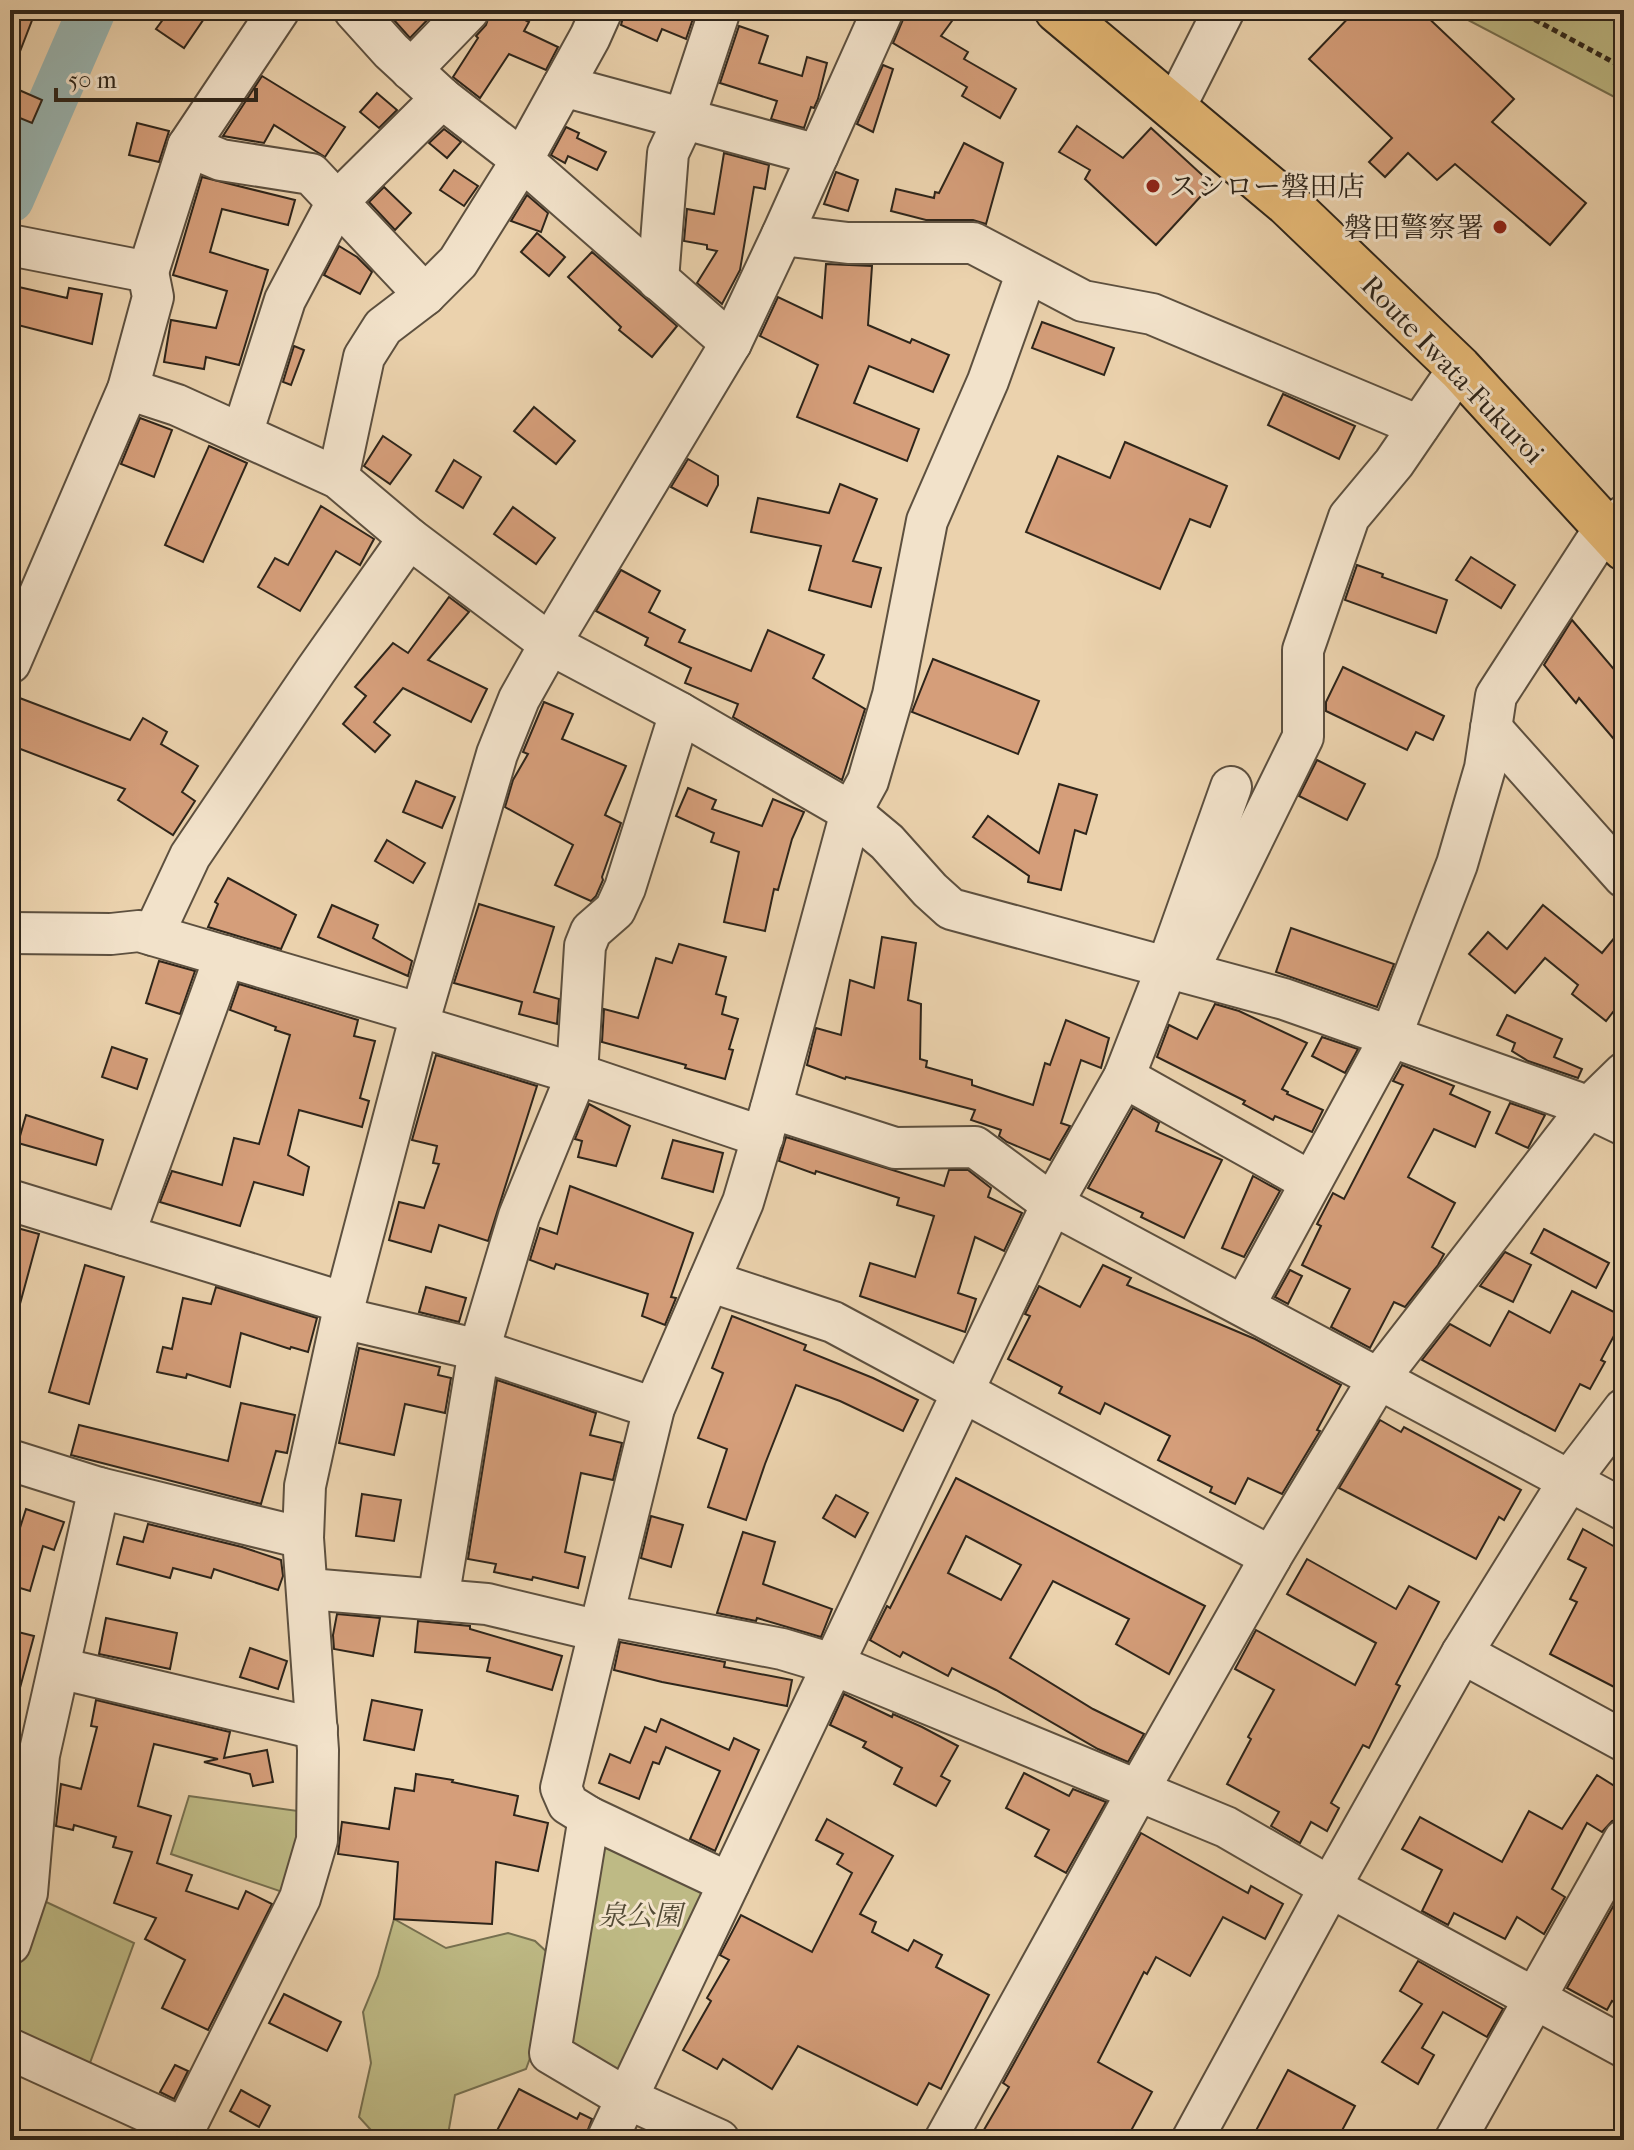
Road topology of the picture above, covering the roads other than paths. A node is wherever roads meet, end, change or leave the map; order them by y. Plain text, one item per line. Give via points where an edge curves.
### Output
1 (279, 10) edge
2 (354, 10) edge
3 (469, 10) edge
4 (602, 10) edge
5 (720, 10) edge
6 (883, 10) edge
7 (1057, 10) edge
8 (1224, 10) edge
9 (411, 70) junction
10 (563, 86) junction
11 (442, 98) junction
12 (1175, 107) junction
13 (684, 119) junction
14 (188, 146) junction
15 (818, 155) junction
16 (522, 160) junction
17 (337, 202) junction
18 (782, 235) junction
19 (10, 245) edge
20 (148, 272) junction
21 (1027, 272) junction
22 (658, 280) junction
23 (425, 295) junction
24 (731, 343) junction
25 (1459, 368) junction
26 (128, 389) junction
27 (1419, 426) junction
28 (242, 434) junction
29 (338, 478) junction
30 (1617, 531) edge
31 (409, 538) junction
32 (550, 644) junction
33 (10, 663) edge
34 (680, 713) junction
35 (1491, 728) junction
36 (1231, 787) dead end
37 (851, 812) junction
38 (1624, 877) edge
39 (10, 933) edge
40 (153, 935) junction
41 (225, 956) junction
42 (1177, 970) junction
43 (420, 1020) junction
44 (1391, 1036) junction
45 (1624, 1073) edge
46 (577, 1074) junction
47 (1124, 1077) junction
48 (1588, 1108) junction
49 (767, 1122) junction
50 (1624, 1125) edge
51 (1311, 1182) junction
52 (10, 1200) edge
53 (1052, 1204) junction
54 (124, 1235) junction
55 (709, 1281) junction
56 (1244, 1306) junction
57 (343, 1310) junction
58 (479, 1350) junction
59 (1379, 1378) junction
60 (961, 1392) junction
61 (654, 1408) junction
62 (1624, 1409) edge
63 (10, 1460) edge
64 (1569, 1481) junction
65 (99, 1488) junction
66 (1624, 1510) edge
67 (303, 1538) junction
68 (1271, 1557) junction
69 (309, 1589) junction
70 (438, 1600) junction
71 (601, 1623) junction
72 (1462, 1653) junction
73 (832, 1664) junction
74 (59, 1668) junction
75 (317, 1729) junction
76 (1624, 1741) edge
77 (24, 1751) edge
78 (1139, 1789) junction
79 (589, 1817) junction
80 (1624, 1840) edge
81 (729, 1883) junction
82 (1330, 1887) junction
83 (10, 1944) edge
84 (1534, 1998) junction
85 (1624, 2047) edge
86 (10, 2049) edge
87 (626, 2098) junction
88 (182, 2135) edge
89 (607, 2140) edge
90 (719, 2140) edge
91 (945, 2140) edge
92 (1192, 2140) edge
93 (1455, 2140) edge

1 - 14 street
2 - 9 street
3 - 9 street
4 - 10 street
5 - 13 street
6 - 15 street
7 - 12 main road, Route Iwata-Fukuroi
8 - 12 street
9 - 11 street
10 - 13 street
10 - 16 street
11 - 16 street
11 - 17 street
12 - 25 main road, Route Iwata-Fukuroi via 1287,203
13 - 15 street
13 - 22 street via 668,153
14 - 17 street via 221,160 311,174
14 - 20 street
15 - 18 street
16 - 22 street
16 - 23 street via 458,262
17 - 23 street
17 - 28 street via 285,300
18 - 21 street via 848,243 973,243
18 - 24 street
19 - 20 street
20 - 26 street via 153,297
21 - 27 street via 1083,301 1152,314
21 - 37 street via 988,381 927,521 893,695 868,781
22 - 24 street
23 - 29 street via 383,327 364,357
24 - 32 street
25 - 27 street
25 - 30 main road, Route Iwata-Fukuroi
26 - 28 street
26 - 33 street
27 - 42 street via 1349,517 1303,650 1303,737
28 - 29 street
29 - 31 street
30 - 35 street via 1496,696
31 - 32 street
31 - 40 street via 190,856
32 - 34 street
32 - 43 street via 519,699 497,754
34 - 37 street
34 - 46 street via 625,888 615,910 591,931 585,946
35 - 38 street
35 - 44 street via 1457,864
36 - 42 street
37 - 42 street via 951,909
37 - 49 street
39 - 40 street
40 - 41 street
41 - 43 street
41 - 54 street
42 - 44 street
42 - 47 street
43 - 46 street
43 - 57 street
44 - 48 street
44 - 51 street
45 - 48 street
46 - 49 street
46 - 58 street via 519,1216
47 - 51 street
47 - 53 street
48 - 50 street
48 - 59 street
49 - 53 street via 895,1148 975,1147
49 - 55 street via 743,1202
51 - 56 street
52 - 54 street
53 - 56 street
53 - 60 street
54 - 57 street
55 - 60 street via 833,1322
55 - 61 street
56 - 59 street
57 - 58 street
57 - 67 street via 305,1486
58 - 61 street
58 - 70 street
59 - 64 street
59 - 68 street
60 - 68 street
60 - 73 street
61 - 71 street
62 - 64 street
63 - 65 street
64 - 66 street
64 - 72 street
65 - 67 street
65 - 74 street
67 - 69 street
68 - 78 street
69 - 70 street
69 - 75 street
70 - 71 street
71 - 73 street via 782,1649
71 - 79 street via 561,1788 568,1804
72 - 76 street
72 - 82 street
73 - 78 street
73 - 81 street
74 - 75 street
74 - 77 street
75 - 88 street via 319,1827 305,1884
77 - 83 street via 27,1893
78 - 82 street via 1226,1827
78 - 91 street
79 - 81 street
79 - 87 street via 550,2053
80 - 84 street
81 - 87 street
82 - 84 street
82 - 92 street
84 - 85 street
84 - 93 street
86 - 88 street
87 - 89 street
87 - 90 street

